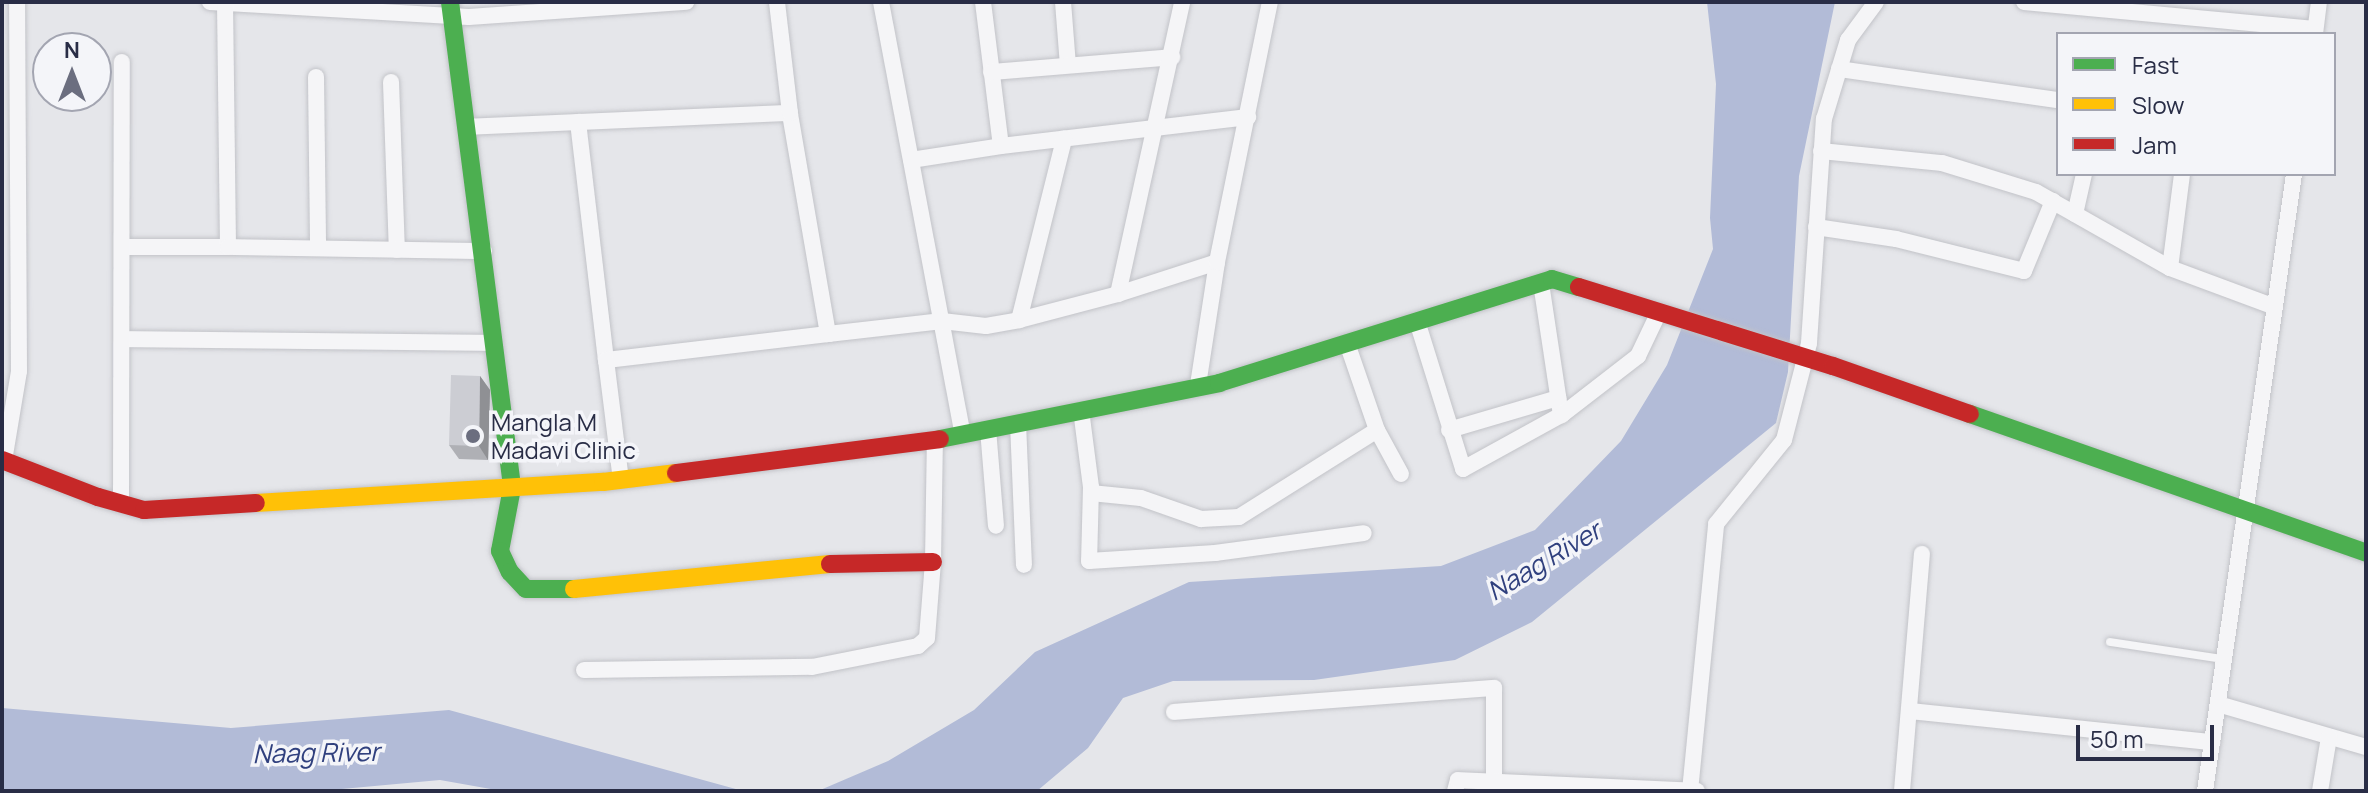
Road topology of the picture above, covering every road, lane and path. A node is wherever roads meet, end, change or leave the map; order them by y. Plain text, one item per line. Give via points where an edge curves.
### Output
1 (17, 2) edge
2 (210, 2) edge
3 (225, 2) edge
4 (686, 2) edge
5 (777, 2) edge
6 (881, 2) edge
7 (983, 2) edge
8 (1063, 2) edge
9 (1182, 2) edge
10 (1270, 2) edge
11 (1876, 2) edge
12 (2024, 2) edge
13 (2319, 2) edge
14 (451, 9) edge
15 (2315, 31) edge
16 (1172, 57) junction
17 (122, 62) dead end
18 (1068, 65) junction
19 (1839, 69) junction
20 (991, 72) junction
21 (316, 77) dead end
22 (391, 82) dead end
23 (2056, 100) edge
24 (790, 113) junction
25 (1248, 117) junction
26 (578, 122) junction
27 (466, 127) junction
28 (1153, 128) junction
29 (1064, 139) junction
30 (1001, 146) junction
31 (1821, 151) junction
32 (911, 160) junction
33 (2084, 176) edge
34 (2182, 176) edge
35 (2294, 176) edge
36 (2053, 201) junction
37 (2075, 214) junction
38 (1816, 227) junction
39 (122, 247) junction
40 (228, 247) junction
41 (318, 248) junction
42 (397, 250) junction
43 (484, 251) junction
44 (1217, 262) junction
45 (2170, 268) junction
46 (1541, 283) junction
47 (1118, 294) junction
48 (2275, 307) junction
49 (1663, 314) junction
50 (1019, 320) junction
51 (942, 321) junction
52 (1417, 321) junction
53 (828, 334) junction
54 (122, 339) junction
55 (494, 343) junction
56 (1347, 343) junction
57 (1807, 358) junction
58 (606, 360) junction
59 (1198, 385) junction
60 (1559, 406) junction
61 (1081, 410) junction
62 (1018, 423) junction
63 (988, 429) junction
64 (1377, 430) junction
65 (1449, 430) junction
66 (963, 434) junction
67 (935, 440) junction
68 (3, 461) edge
69 (1401, 474) dead end
70 (621, 480) junction
71 (512, 488) junction
72 (1091, 493) junction
73 (121, 503) junction
74 (2245, 511) junction
75 (996, 526) dead end
76 (1364, 533) dead end
77 (2366, 553) edge
78 (1922, 554) dead end
79 (933, 562) junction
80 (1024, 565) dead end
81 (2110, 642) dead end
82 (2224, 659) junction
83 (584, 670) dead end
84 (2218, 704) junction
85 (1910, 711) junction
86 (1174, 712) dead end
87 (2329, 737) junction
88 (2212, 742) junction
89 (2366, 747) edge
90 (1494, 783) junction
91 (1455, 791) edge
92 (1690, 791) edge
93 (1697, 791) edge
94 (1902, 791) edge
95 (2205, 791) edge
96 (2320, 791) edge

1 - 68 street via 19,371
2 - 3 street
3 - 14 street
3 - 40 street
4 - 14 street
5 - 24 street
6 - 32 street
7 - 20 street
8 - 18 street
9 - 16 street
10 - 25 street
11 - 19 street via 1848,40
12 - 15 street
13 - 15 street
14 - 27 street
16 - 18 street
16 - 28 street
17 - 39 street
18 - 20 street
19 - 23 street
19 - 31 street
20 - 30 street
21 - 41 street
22 - 42 street
24 - 26 street
24 - 53 street
25 - 28 street
25 - 44 street
26 - 27 street
26 - 58 street
27 - 43 street
28 - 29 street
28 - 47 street
29 - 30 street
29 - 50 street
30 - 32 street
31 - 36 street via 1942,163
31 - 38 street
32 - 51 street
33 - 37 street
34 - 45 street
35 - 48 street
36 - 37 street
36 - 38 street via 2024,271 1896,239
37 - 45 street
38 - 57 street
39 - 40 street
39 - 54 street
40 - 41 street
41 - 42 street
42 - 43 street
43 - 55 street
44 - 47 street
44 - 59 street
45 - 48 street
46 - 49 street via 1552,279
46 - 52 street
46 - 60 street
47 - 50 street
48 - 74 street
49 - 57 street
49 - 60 street via 1638,356
50 - 51 street via 986,326
51 - 53 street
51 - 66 street
52 - 56 street
52 - 65 street
53 - 58 street
54 - 55 street
54 - 73 street
55 - 71 street
56 - 59 street
56 - 64 street
57 - 74 street
57 - 92 street via 1784,440 1716,524
58 - 70 street
59 - 61 street
60 - 65 street
60 - 65 street via 1463,469
61 - 62 street
61 - 72 street
62 - 63 street
62 - 80 street
63 - 66 street
63 - 75 street
64 - 69 street
64 - 72 street via 1239,517 1201,519 1141,498
66 - 67 street
67 - 70 street
67 - 79 street
68 - 73 street
70 - 71 street
71 - 73 street via 144,510
71 - 79 street via 500,551 526,589 599,589 845,562
72 - 76 street via 1088,554 1095,563
74 - 77 street
74 - 82 street
78 - 85 street
79 - 83 street via 927,638 918,646 812,667
81 - 82 lane
82 - 84 street
84 - 87 street
84 - 88 street
85 - 88 street
85 - 94 street
86 - 90 street via 1494,688
87 - 89 street
87 - 96 street
88 - 95 street
90 - 91 street via 1458,780
90 - 92 street
92 - 93 street

